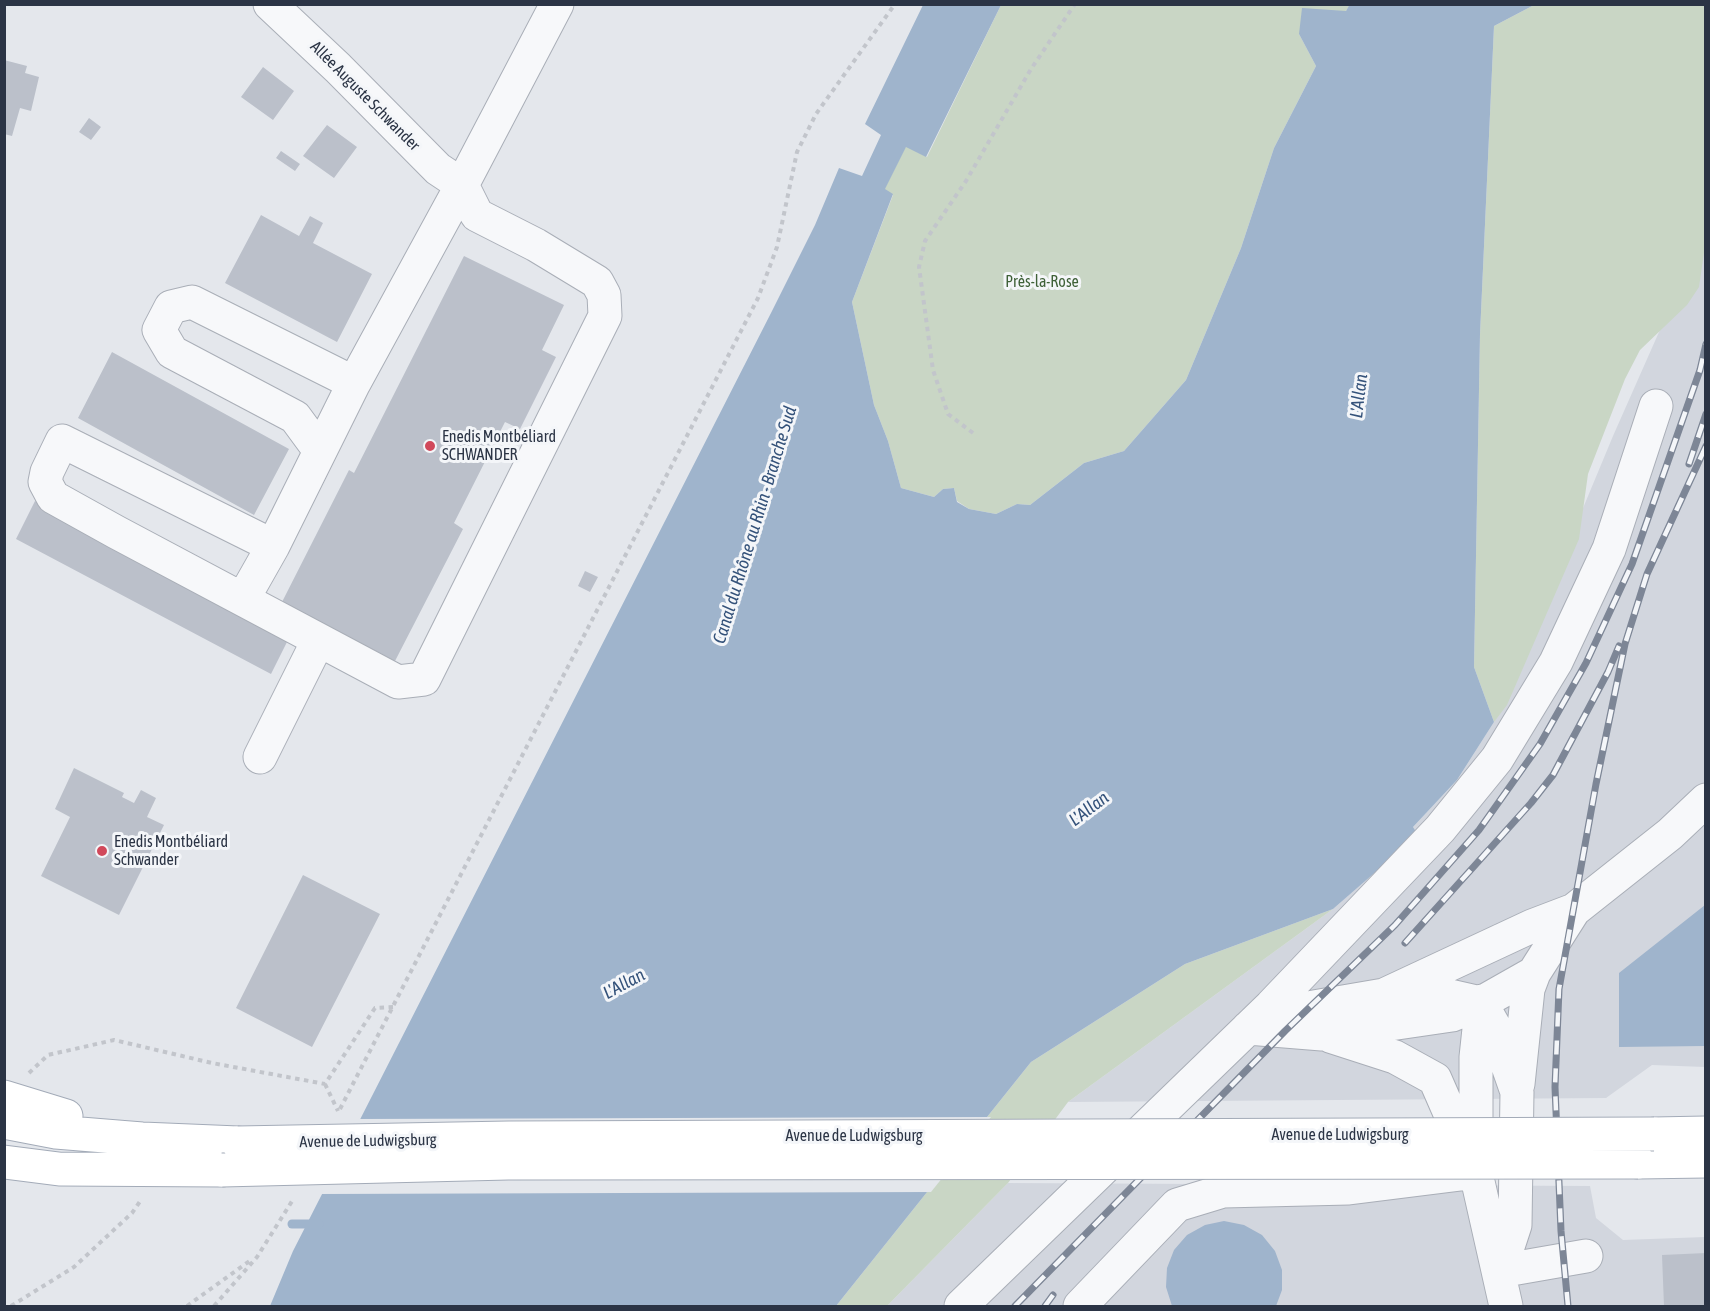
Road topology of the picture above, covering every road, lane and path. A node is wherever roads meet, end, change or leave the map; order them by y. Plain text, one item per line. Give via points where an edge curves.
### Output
1 (270, 4) edge
2 (557, 4) edge
3 (895, 4) edge
4 (1075, 4) edge
5 (462, 185) junction
6 (354, 383) junction
7 (1656, 406) dead end
8 (973, 433) dead end
9 (320, 451) junction
10 (273, 546) junction
11 (243, 599) junction
12 (318, 641) junction
13 (260, 757) dead end
14 (1706, 800) edge
15 (1574, 910) junction
16 (1532, 926) junction
17 (1534, 973) junction
18 (1384, 995) junction
19 (1481, 1003) junction
20 (394, 1006) junction
21 (1259, 1017) junction
22 (1322, 1034) junction
23 (325, 1084) junction
24 (14, 1087) edge
25 (1517, 1092) junction
26 (339, 1112) junction
27 (4, 1122) edge
28 (333, 1122) dead end
29 (1706, 1133) edge
30 (142, 1139) junction
31 (230, 1156) junction
32 (1706, 1161) edge
33 (4, 1162) edge
34 (1476, 1173) junction
35 (297, 1192) dead end
36 (143, 1198) dead end
37 (1586, 1256) dead end
38 (257, 1257) junction
39 (1500, 1270) junction
40 (11, 1306) edge
41 (187, 1306) edge
42 (214, 1306) edge
43 (961, 1306) edge
44 (1080, 1306) edge
45 (1506, 1306) edge

1 - 5 street, Allée Auguste Schwander via 438,169
2 - 5 street
3 - 20 path via 816,114 797,152 777,247 758,298
4 - 8 path via 925,241 919,267 933,370 948,414
5 - 6 street
5 - 12 street via 477,215 597,282 604,295 605,316 424,679 398,682
6 - 9 street
6 - 9 street via 192,302 171,307 159,330 171,352 295,417
7 - 21 street via 1609,549 1556,662 1497,759 1440,829
9 - 10 street
10 - 11 street
10 - 11 street via 62,441 45,482 53,497
11 - 12 street
12 - 13 street
14 - 15 street via 1670,834
15 - 16 street
15 - 17 street
16 - 18 street
16 - 19 street via 1496,971
17 - 19 street
17 - 25 street via 1528,989
18 - 19 street via 1437,993
18 - 21 street
19 - 22 street via 1452,1015
19 - 25 street via 1494,1026
19 - 34 street via 1476,1057
20 - 23 path via 375,1008
20 - 26 path
21 - 22 street
21 - 43 street
22 - 34 street via 1395,1057 1435,1079
23 - 24 path via 114,1040 48,1055
23 - 26 path
24 - 30 main road
25 - 39 street via 1515,1225
26 - 28 path
27 - 30 main road, Avenue de Ludwigsburg via 56,1132
29 - 31 main road, Avenue de Ludwigsburg, bridge via 521,1138
30 - 31 main road, Avenue de Ludwigsburg
31 - 32 main road, Avenue de Ludwigsburg, bridge via 508,1163
31 - 33 main road, Avenue de Ludwigsburg via 59,1169
34 - 39 street
34 - 44 street via 1349,1188 1223,1191 1177,1205
35 - 38 path
36 - 40 path via 74,1267
37 - 39 street
38 - 41 path
38 - 42 path
39 - 45 street

